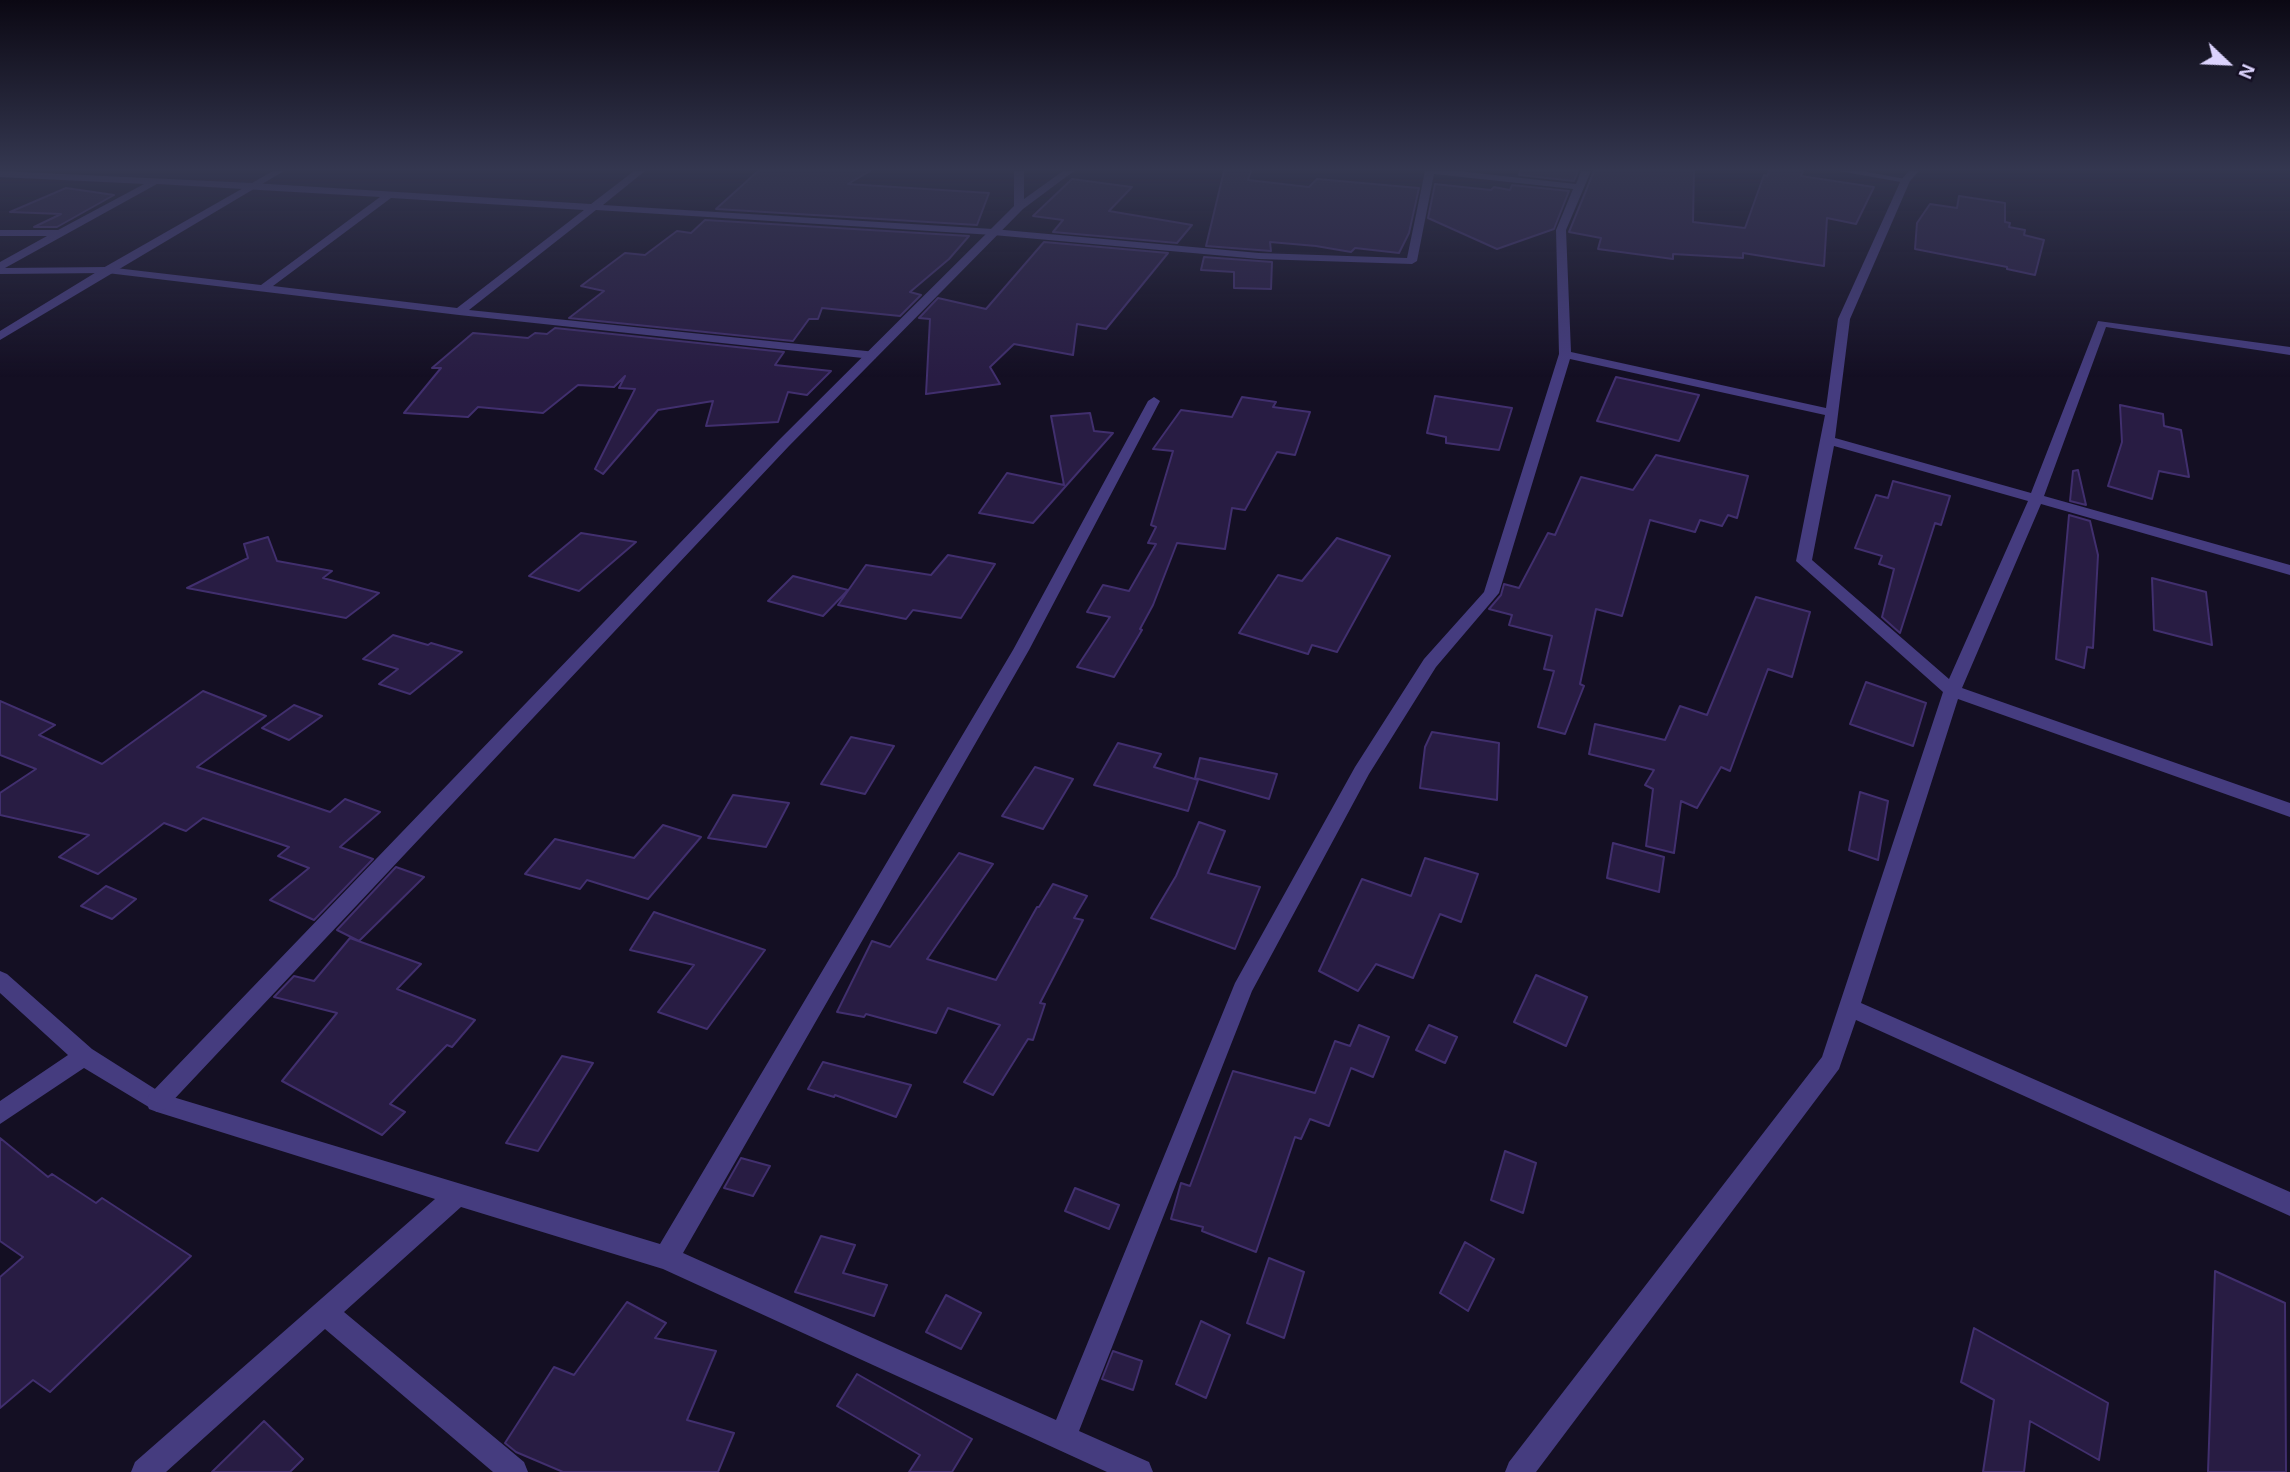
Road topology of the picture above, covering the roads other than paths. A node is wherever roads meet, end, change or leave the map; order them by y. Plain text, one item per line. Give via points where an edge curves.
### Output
1 (49, 240) edge
2 (160, 240) edge
3 (329, 240) edge
4 (552, 240) edge
5 (985, 240) edge
6 (1078, 240) edge
7 (1417, 240) edge
8 (1561, 240) edge
9 (1880, 240) edge
10 (0, 269) edge
11 (107, 270) junction
12 (264, 288) junction
13 (459, 312) junction
14 (0, 336) edge
15 (2290, 351) edge
16 (1565, 354) junction
17 (872, 355) junction
18 (1154, 401) dead end
19 (1831, 413) junction
20 (1828, 440) junction
21 (2036, 499) junction
22 (2290, 570) edge
23 (1952, 691) junction
24 (2290, 810) edge
25 (0, 980) edge
26 (1849, 1007) junction
27 (84, 1056) junction
28 (157, 1102) junction
29 (0, 1114) edge
30 (458, 1194) junction
31 (2290, 1204) edge
32 (666, 1258) junction
33 (326, 1312) junction
34 (1063, 1437) junction
35 (145, 1472) edge
36 (514, 1472) edge
37 (1139, 1472) edge
38 (1519, 1472) edge

1 - 10 street
2 - 11 street
3 - 12 street
4 - 13 street
5 - 17 street
6 - 7 street via 1259,256 1412,261
8 - 16 street
9 - 19 street via 1844,319
10 - 11 street
11 - 12 street
11 - 14 street
12 - 13 street
13 - 17 street
15 - 21 street via 2102,323
16 - 19 street
16 - 34 street via 1491,593 1430,663 1361,772 1242,989
17 - 28 street
18 - 32 street via 1021,650
19 - 20 street
20 - 21 street
20 - 23 street via 1804,561
21 - 22 street
21 - 23 street
23 - 24 street
23 - 26 street
25 - 27 street
26 - 31 street
26 - 38 street via 1831,1062
27 - 28 street
27 - 29 street
28 - 30 street
30 - 32 street
30 - 33 street
32 - 34 street
33 - 35 street
33 - 36 street
34 - 37 street

